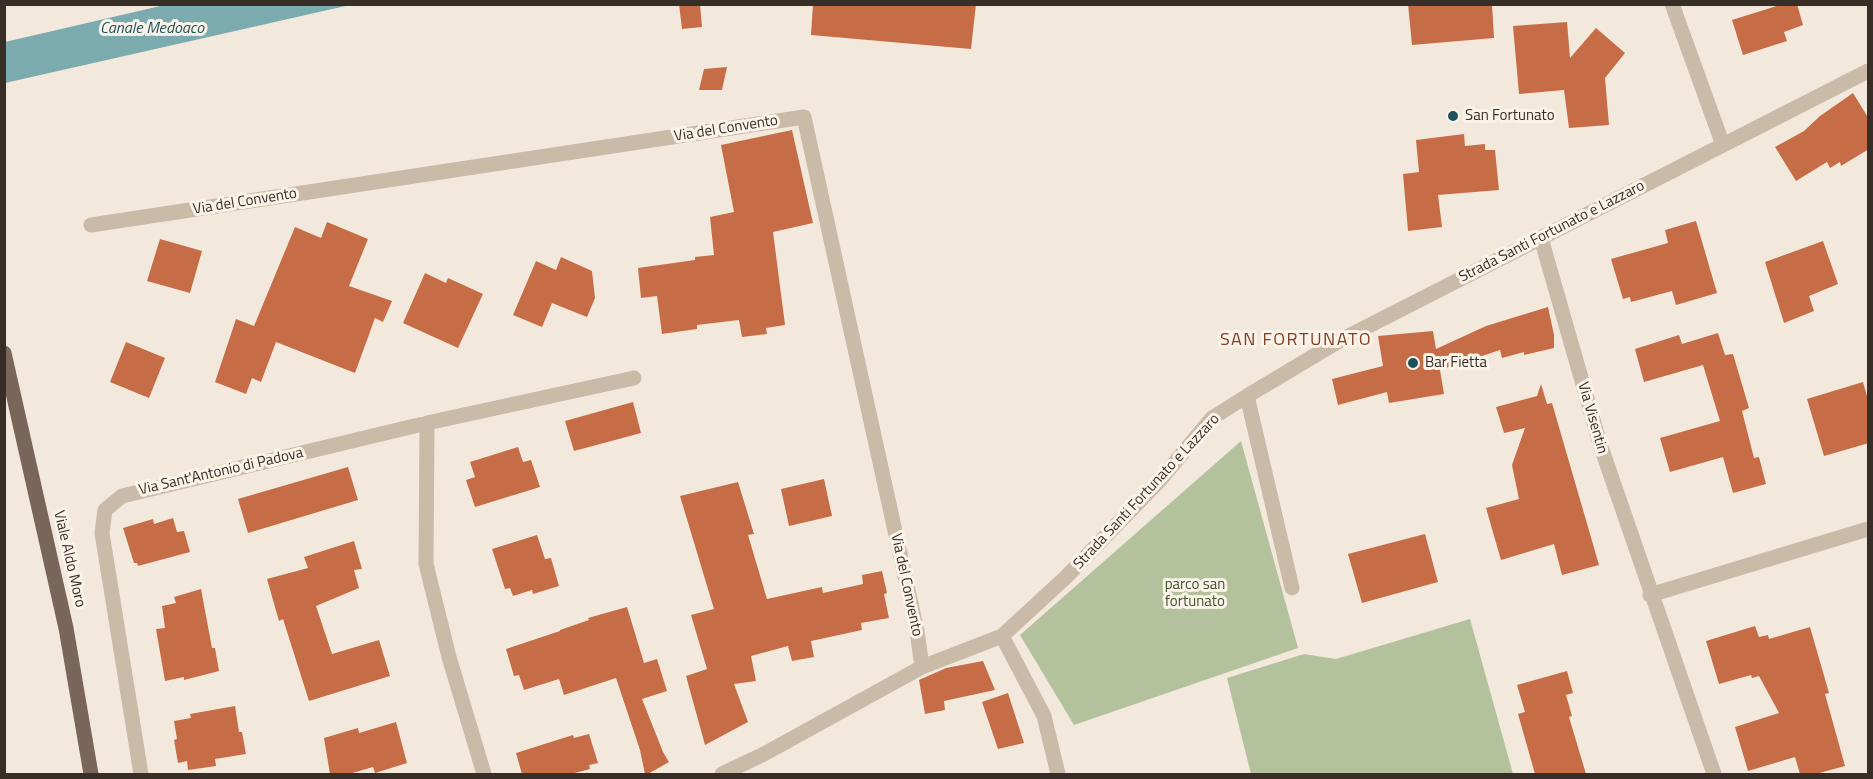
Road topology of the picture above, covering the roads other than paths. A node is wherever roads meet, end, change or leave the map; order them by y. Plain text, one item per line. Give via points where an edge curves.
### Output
1 (1672, 4) edge
2 (1869, 71) edge
3 (1723, 146) junction
4 (92, 225) dead end
5 (1542, 238) junction
6 (4, 353) edge
7 (633, 378) dead end
8 (1247, 396) junction
9 (427, 423) junction
10 (1869, 529) edge
11 (1292, 588) dead end
12 (1650, 595) junction
13 (1002, 636) junction
14 (922, 667) junction
15 (91, 774) edge
16 (141, 774) edge
17 (484, 774) edge
18 (722, 774) edge
19 (1059, 774) edge
20 (1714, 774) edge

1 - 3 street
2 - 3 street, Strada Santi Fortunato e Lazzaro
3 - 5 street, Strada Santi Fortunato e Lazzaro
4 - 14 street, Via del Convento via 804,117
5 - 8 street, Strada Santi Fortunato e Lazzaro via 1339,341
5 - 12 street, Via Visentin via 1600,444
6 - 15 main road, Viale Aldo Moro via 66,628
7 - 9 street, Via Sant'Antonio di Padova
8 - 11 street
8 - 13 street, Strada Santi Fortunato e Lazzaro via 1212,418 1137,504
9 - 16 street, Via Sant'Antonio di Padova via 122,496 105,510 102,533
9 - 17 street via 426,564
10 - 12 street
12 - 20 street, Via Visentin
13 - 14 street, Strada Santi Fortunato e Lazzaro
13 - 19 street via 1044,716
14 - 18 street, Strada Santi Fortunato e Lazzaro

